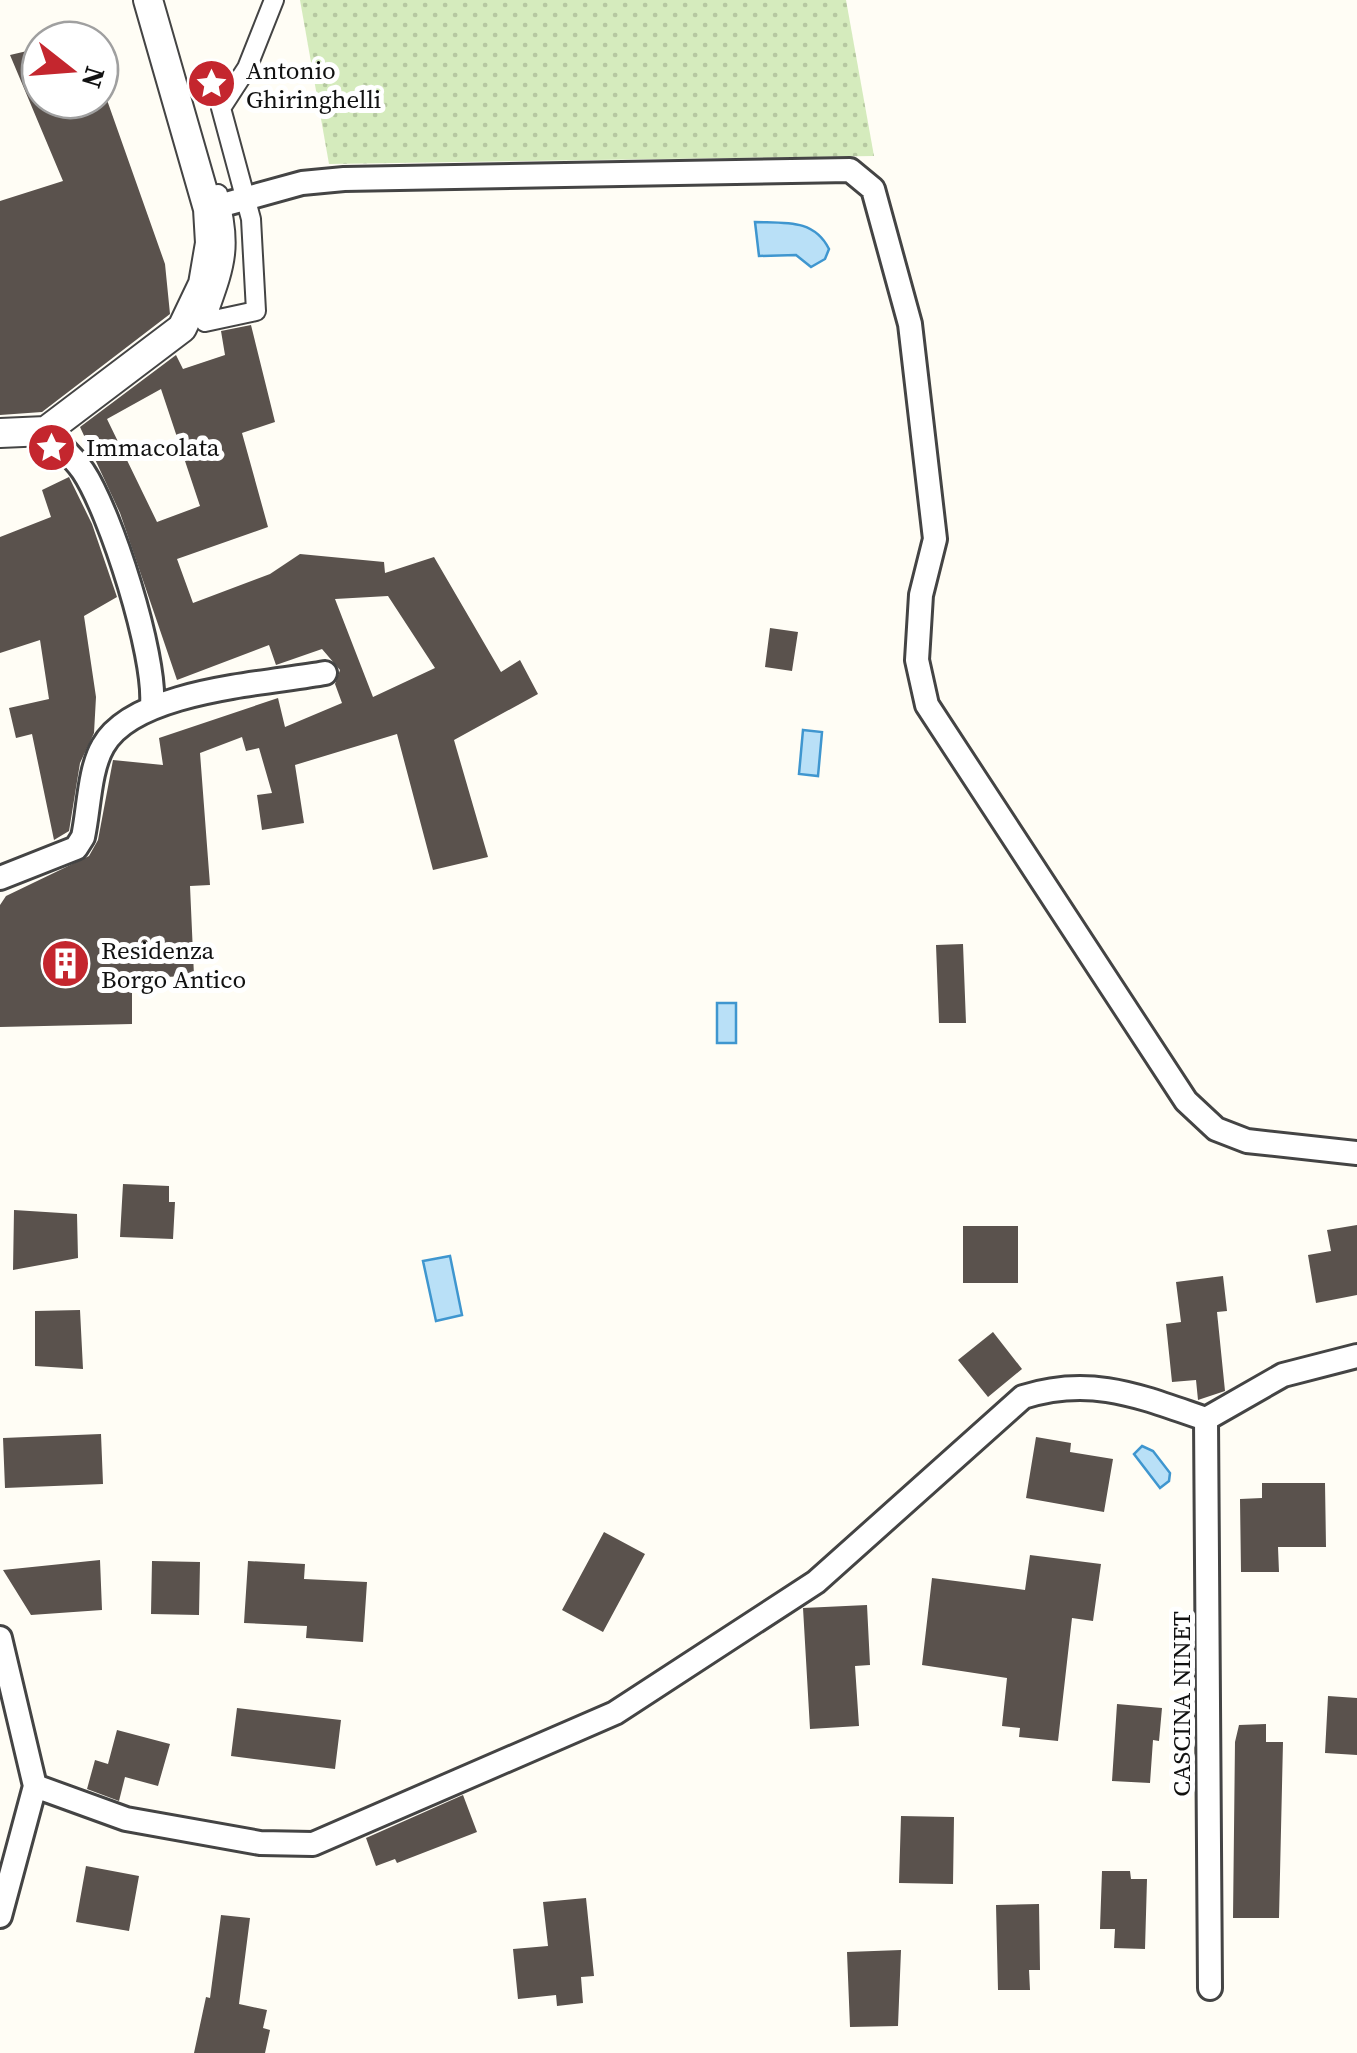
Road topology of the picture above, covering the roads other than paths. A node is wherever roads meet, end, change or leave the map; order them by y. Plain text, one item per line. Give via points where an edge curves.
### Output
1 (148, 0) edge
2 (163, 0) edge
3 (274, 0) edge
4 (246, 200) junction
5 (214, 208) junction
6 (46, 430) junction
7 (0, 433) edge
8 (325, 673) dead end
9 (152, 705) junction
10 (0, 878) edge
11 (1357, 1153) edge
12 (1357, 1356) edge
13 (1206, 1419) junction
14 (0, 1638) edge
15 (35, 1786) junction
16 (0, 1916) edge
17 (1210, 1988) dead end

1 - 5 street
2 - 5 street
3 - 4 street via 247,68 221,108
4 - 5 street
4 - 5 street via 256,312 205,322 228,248
4 - 11 street via 344,179 850,170 874,188 910,324 935,539 921,595 916,660 928,705 1186,1101 1216,1129 1247,1142
5 - 6 street via 202,284 182,328
6 - 7 street
6 - 9 street via 84,472 135,596 154,683
8 - 9 street
9 - 10 street via 124,720 104,743 76,848
12 - 13 street via 1282,1375
13 - 15 street via 1087,1385 1023,1397 816,1582 615,1713 314,1844 260,1844 126,1819
13 - 17 street, CASCINA NINET
14 - 15 street
15 - 16 street

